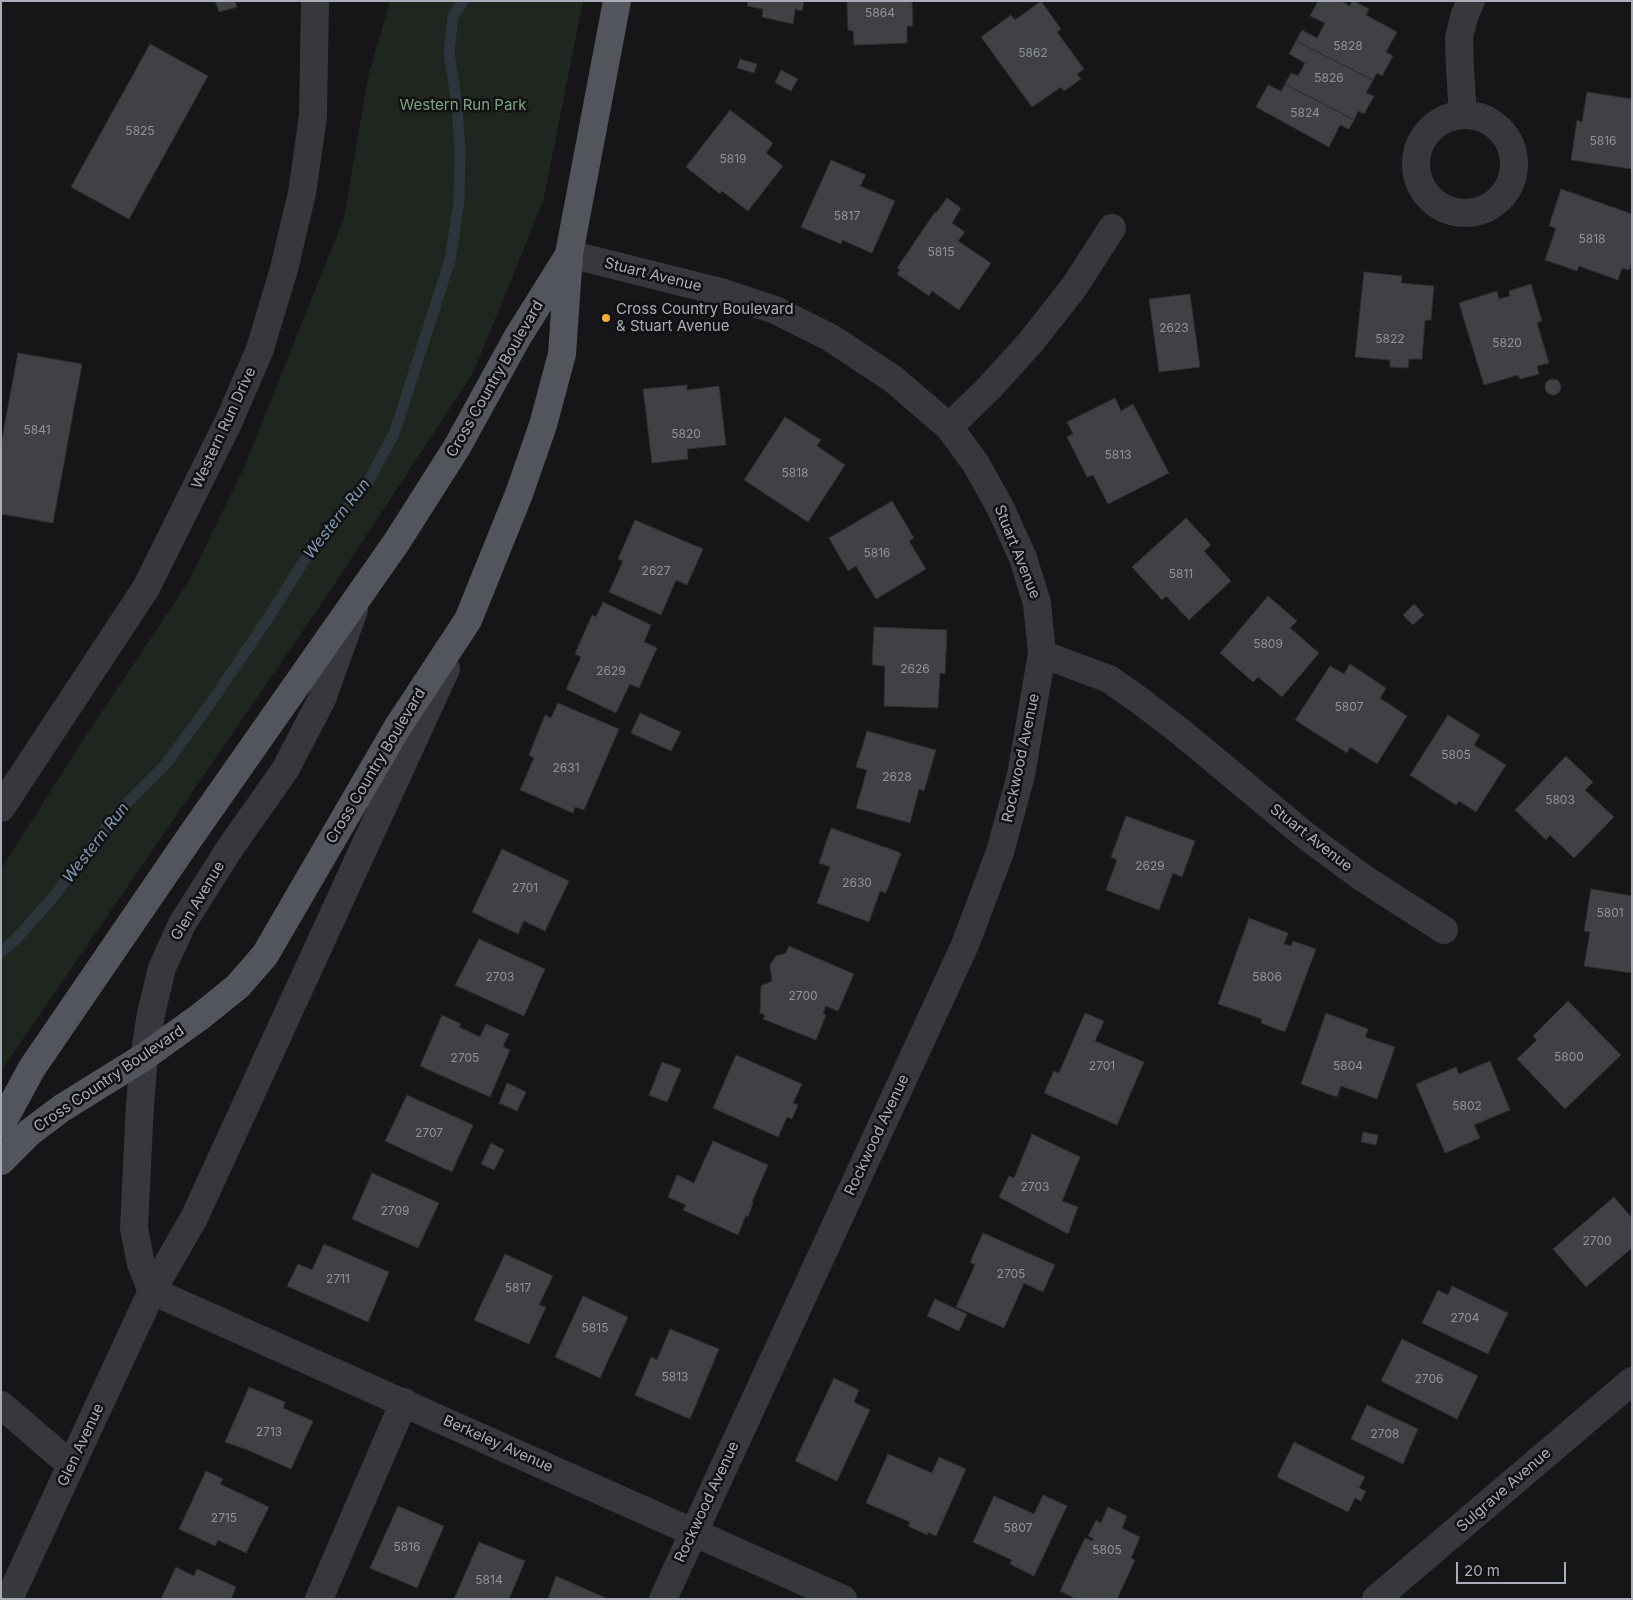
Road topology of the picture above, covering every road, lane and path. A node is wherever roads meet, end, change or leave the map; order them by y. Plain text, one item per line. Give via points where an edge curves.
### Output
1 (315, 1) edge
2 (617, 1) edge
3 (1471, 1) edge
4 (1463, 114) dead end
5 (1112, 228) dead end
6 (569, 254) junction
7 (949, 427) junction
8 (358, 599) junction
9 (468, 620) junction
10 (1042, 654) junction
11 (1, 808) edge
12 (1444, 930) dead end
13 (144, 1057) junction
14 (1, 1125) edge
15 (1, 1161) edge
16 (152, 1291) junction
17 (1632, 1381) edge
18 (404, 1402) junction
19 (1, 1405) edge
20 (71, 1465) junction
21 (693, 1531) junction
22 (9, 1599) edge
23 (319, 1599) edge
24 (663, 1599) edge
25 (843, 1599) edge
26 (1376, 1599) edge

1 - 11 street, Western Run Drive via 313,116 302,193 260,349 229,421 146,588
2 - 6 main road, Cross Country Boulevard
3 - 4 street via 1459,37
5 - 7 street via 1074,287 1030,343
6 - 7 street, Stuart Avenue via 721,292 775,310 831,338 893,379
6 - 8 main road, Cross Country Boulevard via 517,338 458,447
6 - 9 main road, Cross Country Boulevard via 562,354 545,416 519,494
7 - 10 street, Stuart Avenue via 991,490 1022,558 1038,603
8 - 13 street, Glen Avenue via 322,699 285,770 182,924 162,968
8 - 14 main road, Cross Country Boulevard via 32,1068
9 - 13 main road, Cross Country Boulevard via 397,728 265,955 238,986
9 - 16 street, Glen Avenue via 194,1218
10 - 12 street, Stuart Avenue via 1109,680 1132,695 1306,836 1363,878
10 - 21 street, Rockwood Avenue via 1021,775 1000,852 965,945
13 - 15 main road, Cross Country Boulevard via 62,1108 30,1132
13 - 16 street, Glen Avenue via 134,1228 141,1264
16 - 18 street, Berkeley Avenue
16 - 20 street, Glen Avenue
17 - 26 street, Sulgrave Avenue
18 - 21 street, Berkeley Avenue
18 - 23 street
19 - 20 street
20 - 22 street, Glen Avenue
21 - 24 street, Rockwood Avenue
21 - 25 street, Berkeley Avenue

